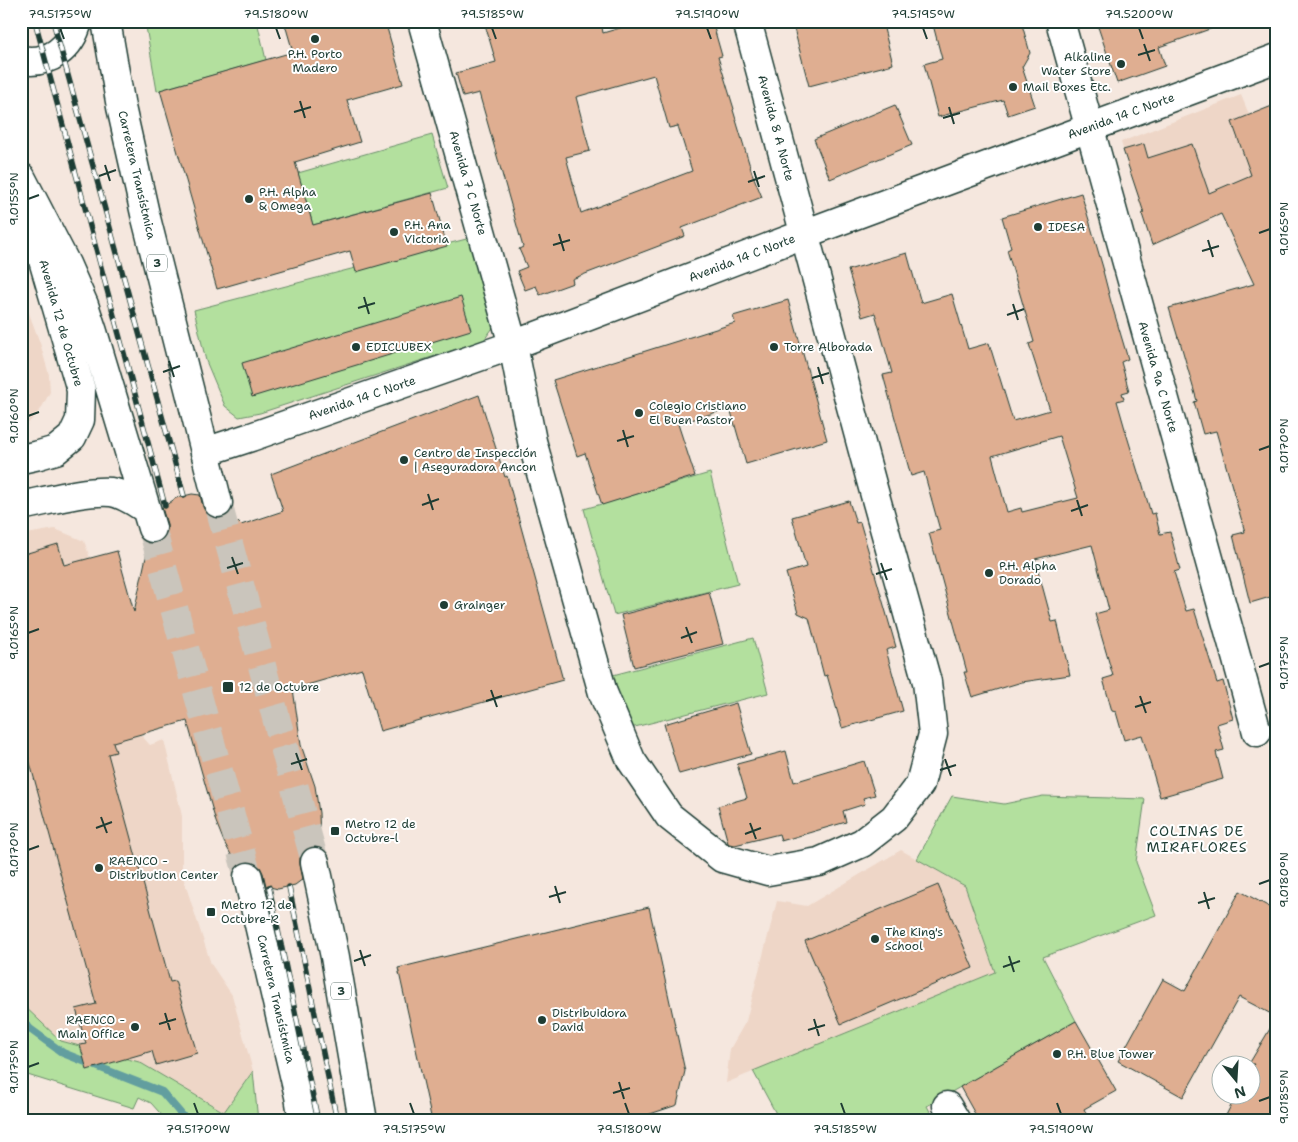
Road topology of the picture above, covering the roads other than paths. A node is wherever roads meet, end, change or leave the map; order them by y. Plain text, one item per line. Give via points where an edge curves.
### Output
1 (78, 21) edge
2 (106, 21) edge
3 (422, 21) edge
4 (747, 21) edge
5 (1060, 21) edge
6 (1277, 58) edge
7 (21, 60) edge
8 (1089, 128) junction
9 (21, 177) edge
10 (21, 184) edge
11 (804, 234) junction
12 (513, 345) junction
13 (205, 452) junction
14 (21, 458) edge
15 (218, 503) tunnel mouth
16 (21, 506) edge
17 (1257, 732) dead end
18 (315, 862) tunnel mouth
19 (248, 877) tunnel mouth
20 (303, 1121) edge
21 (363, 1121) edge

1 - 7 street via 71,40 56,54 37,60
2 - 13 street, Carretera Transístmica / 3 via 145,214
3 - 12 street, Avenida 7 C Norte
4 - 11 street, Avenida 8 A Norte
5 - 8 street, Avenida 9a C Norte
6 - 8 street, Avenida 14 C Norte
8 - 11 street, Avenida 14 C Norte
8 - 17 street, Avenida 9a C Norte
9 - 16 street via 84,305 149,518 129,498 112,492 88,492
10 - 14 street, Avenida 12 de Octubre via 81,390 80,420 72,437 56,450
11 - 12 street, Avenida 14 C Norte
11 - 12 street, Avenida 7 C Norte via 927,682 933,734 920,784 894,818 862,843 819,862 768,871 722,858 668,816 631,760 600,683 532,441
12 - 13 street, Avenida 14 C Norte
13 - 15 street, Carretera Transístmica / 3
18 - 21 street, 3
19 - 20 street, Carretera Transístmica

